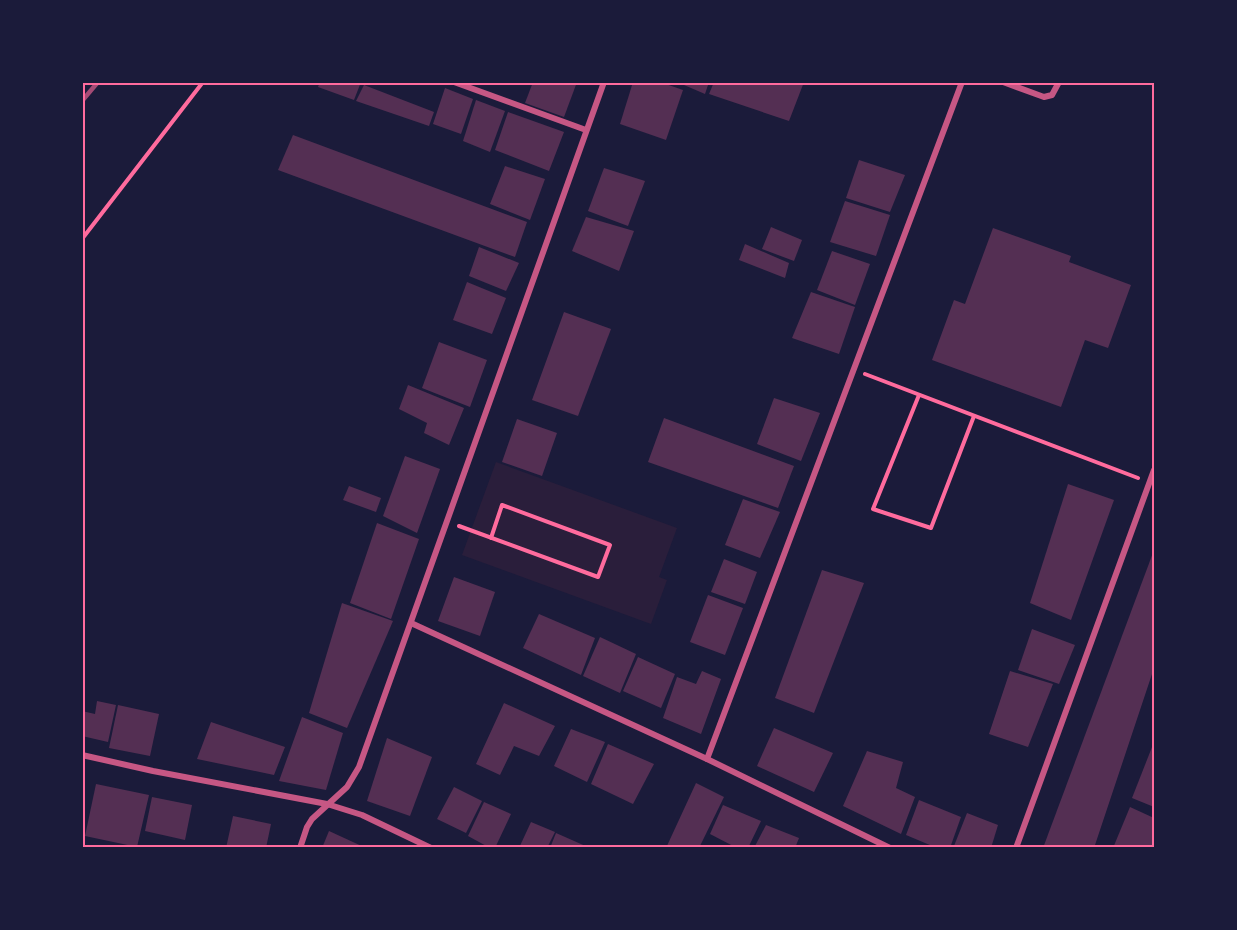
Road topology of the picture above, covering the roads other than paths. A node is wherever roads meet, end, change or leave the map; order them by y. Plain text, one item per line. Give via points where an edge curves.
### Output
1 (454, 82) edge
2 (603, 82) edge
3 (962, 82) edge
4 (1003, 82) edge
5 (1059, 82) edge
6 (586, 130) junction
7 (1155, 470) edge
8 (411, 623) junction
9 (82, 755) edge
10 (707, 759) junction
11 (327, 804) junction
12 (300, 848) edge
13 (431, 848) edge
14 (890, 848) edge
15 (1016, 848) edge

1 - 6 street
2 - 6 street
3 - 10 street
4 - 5 street via 1044,97 1052,95
6 - 8 street
7 - 15 street
8 - 10 street
8 - 11 street via 359,767 348,787
9 - 11 street
10 - 14 street
11 - 12 street via 307,827
11 - 13 street via 362,815

